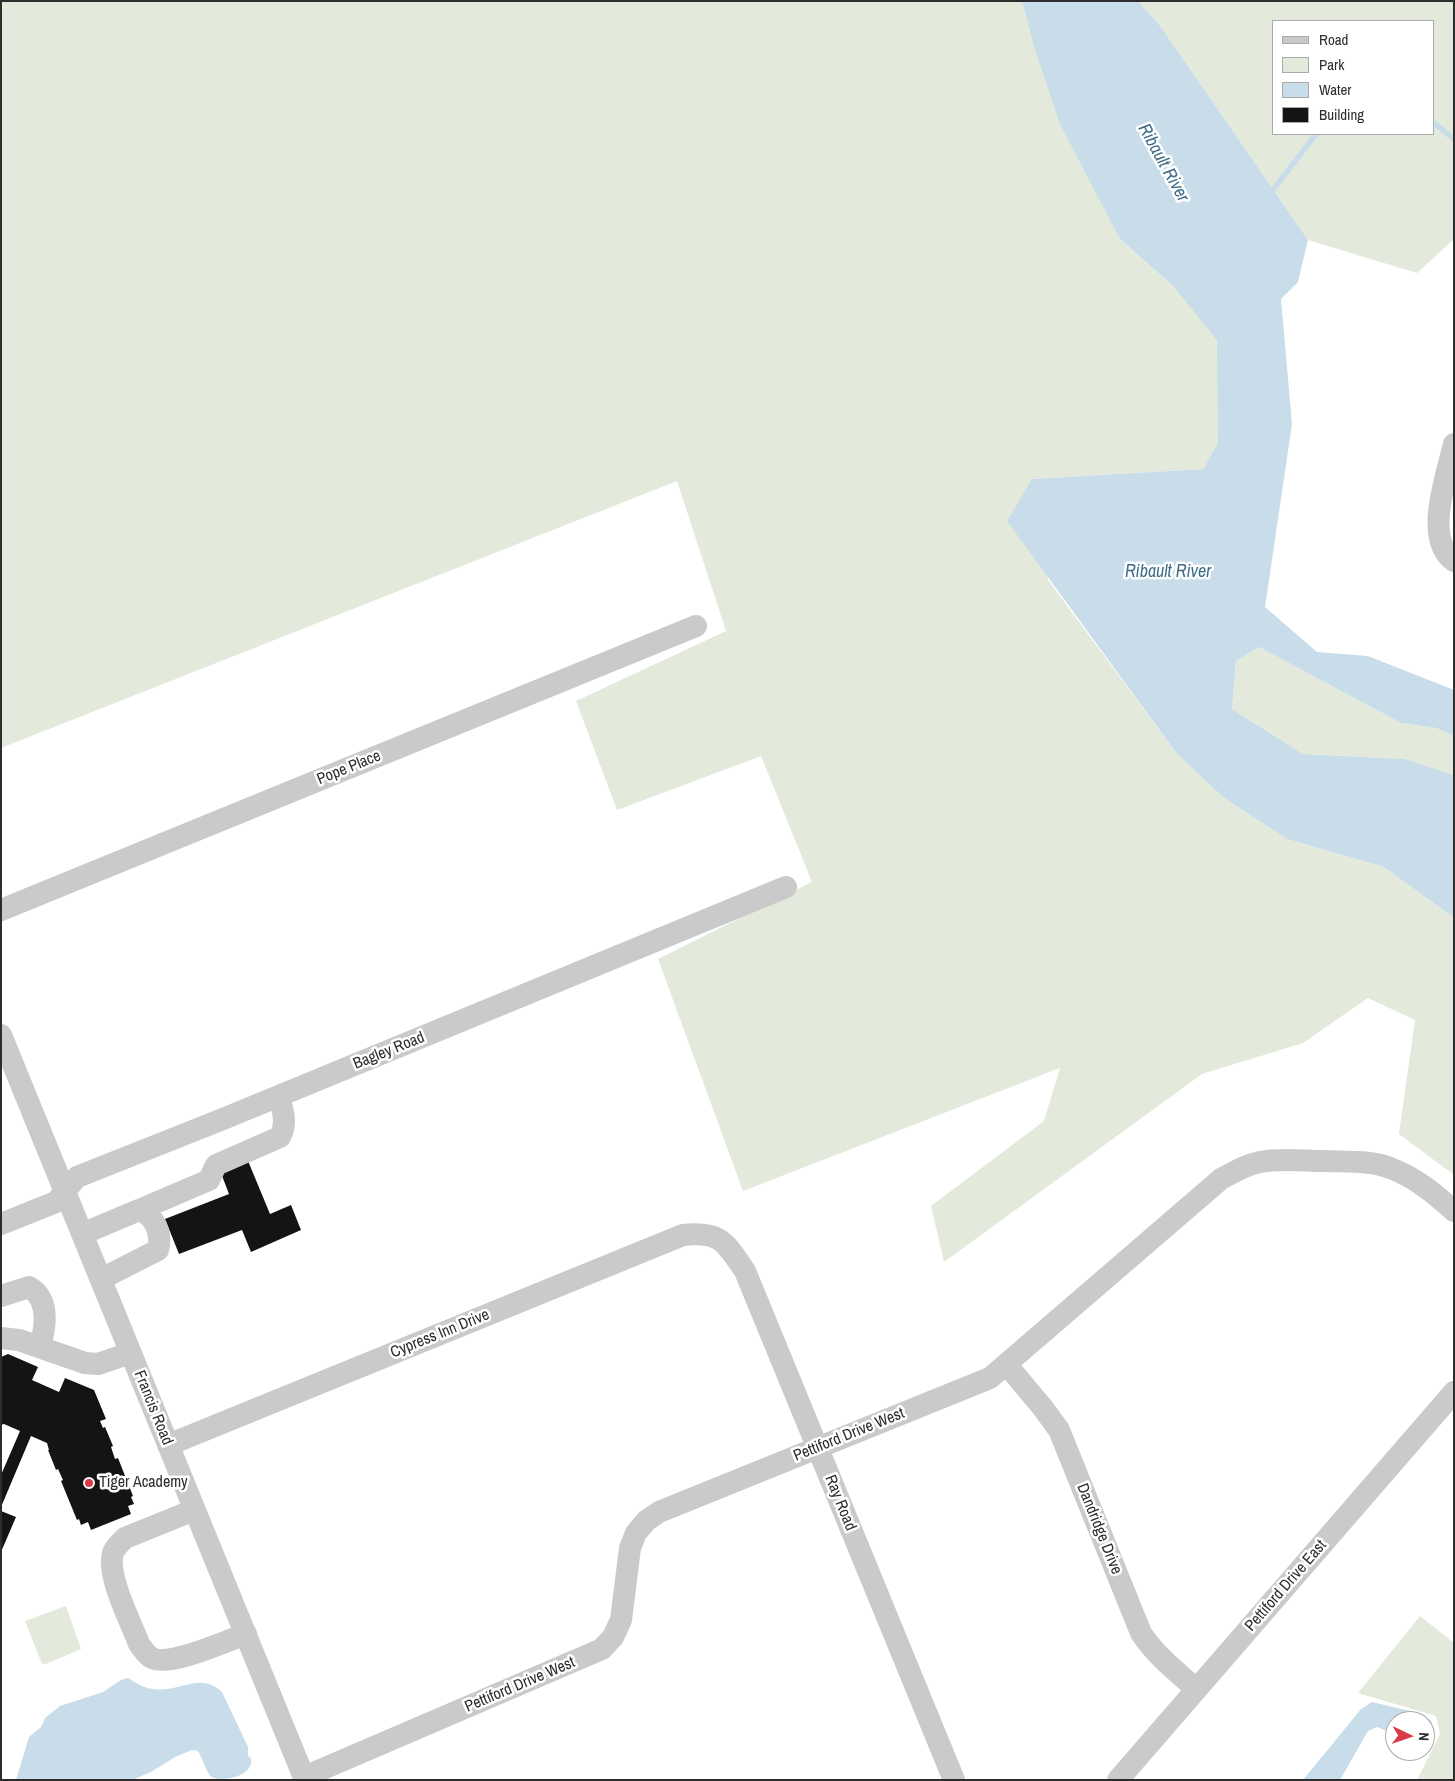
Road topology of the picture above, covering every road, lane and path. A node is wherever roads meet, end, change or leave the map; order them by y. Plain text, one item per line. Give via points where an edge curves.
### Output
1 (1454, 444) edge
2 (1448, 554) edge
3 (696, 626) dead end
4 (786, 887) dead end
5 (1, 910) edge
6 (1, 1035) edge
7 (278, 1097) junction
8 (65, 1190) junction
9 (139, 1210) junction
10 (1454, 1211) edge
11 (1, 1224) edge
12 (82, 1234) junction
13 (714, 1236) joint
14 (100, 1279) junction
15 (1, 1296) edge
16 (1, 1338) edge
17 (40, 1347) junction
18 (130, 1353) junction
19 (1007, 1365) junction
20 (1454, 1392) edge
21 (168, 1445) junction
22 (817, 1447) junction
23 (194, 1510) junction
24 (246, 1634) junction
25 (1196, 1689) junction
26 (305, 1778) edge
27 (954, 1780) edge
28 (1118, 1780) edge

1 - 2 street via 1438,515 1438,532
3 - 5 street, Pope Place
4 - 7 street, Bagley Road
6 - 8 street, Francis Road
7 - 8 street, Bagley Road via 76,1177
7 - 9 street via 285,1122 280,1137 216,1165 209,1180
8 - 11 street, Bagley Road via 56,1202
8 - 12 street, Francis Road
9 - 12 street
9 - 14 street via 155,1223 158,1250
10 - 19 street, Pettiford Drive West via 1410,1177 1389,1167 1363,1162 1282,1160 1240,1168 1221,1179
12 - 14 street, Francis Road
13 - 21 street, Cypress Inn Drive via 699,1233 683,1235
13 - 22 street, Ray Road via 726,1244 745,1271
14 - 18 street, Francis Road
15 - 17 street via 29,1287 37,1292 44,1308 45,1328
16 - 17 street
17 - 18 street via 98,1364
18 - 21 street, Francis Road
19 - 22 street, Pettiford Drive West via 990,1378
19 - 25 street, Dandridge Drive via 1059,1430 1142,1633 1160,1657
20 - 25 street, Pettiford Drive East
21 - 23 street, Francis Road
22 - 26 street, Pettiford Drive West via 659,1512 646,1521 630,1548 621,1620 614,1637 602,1649
22 - 27 street, Ray Road
23 - 24 street, Francis Road
23 - 24 street via 125,1538 113,1554 113,1577 139,1644 153,1658 174,1660
24 - 26 street, Francis Road
25 - 28 street, Pettiford Drive East

